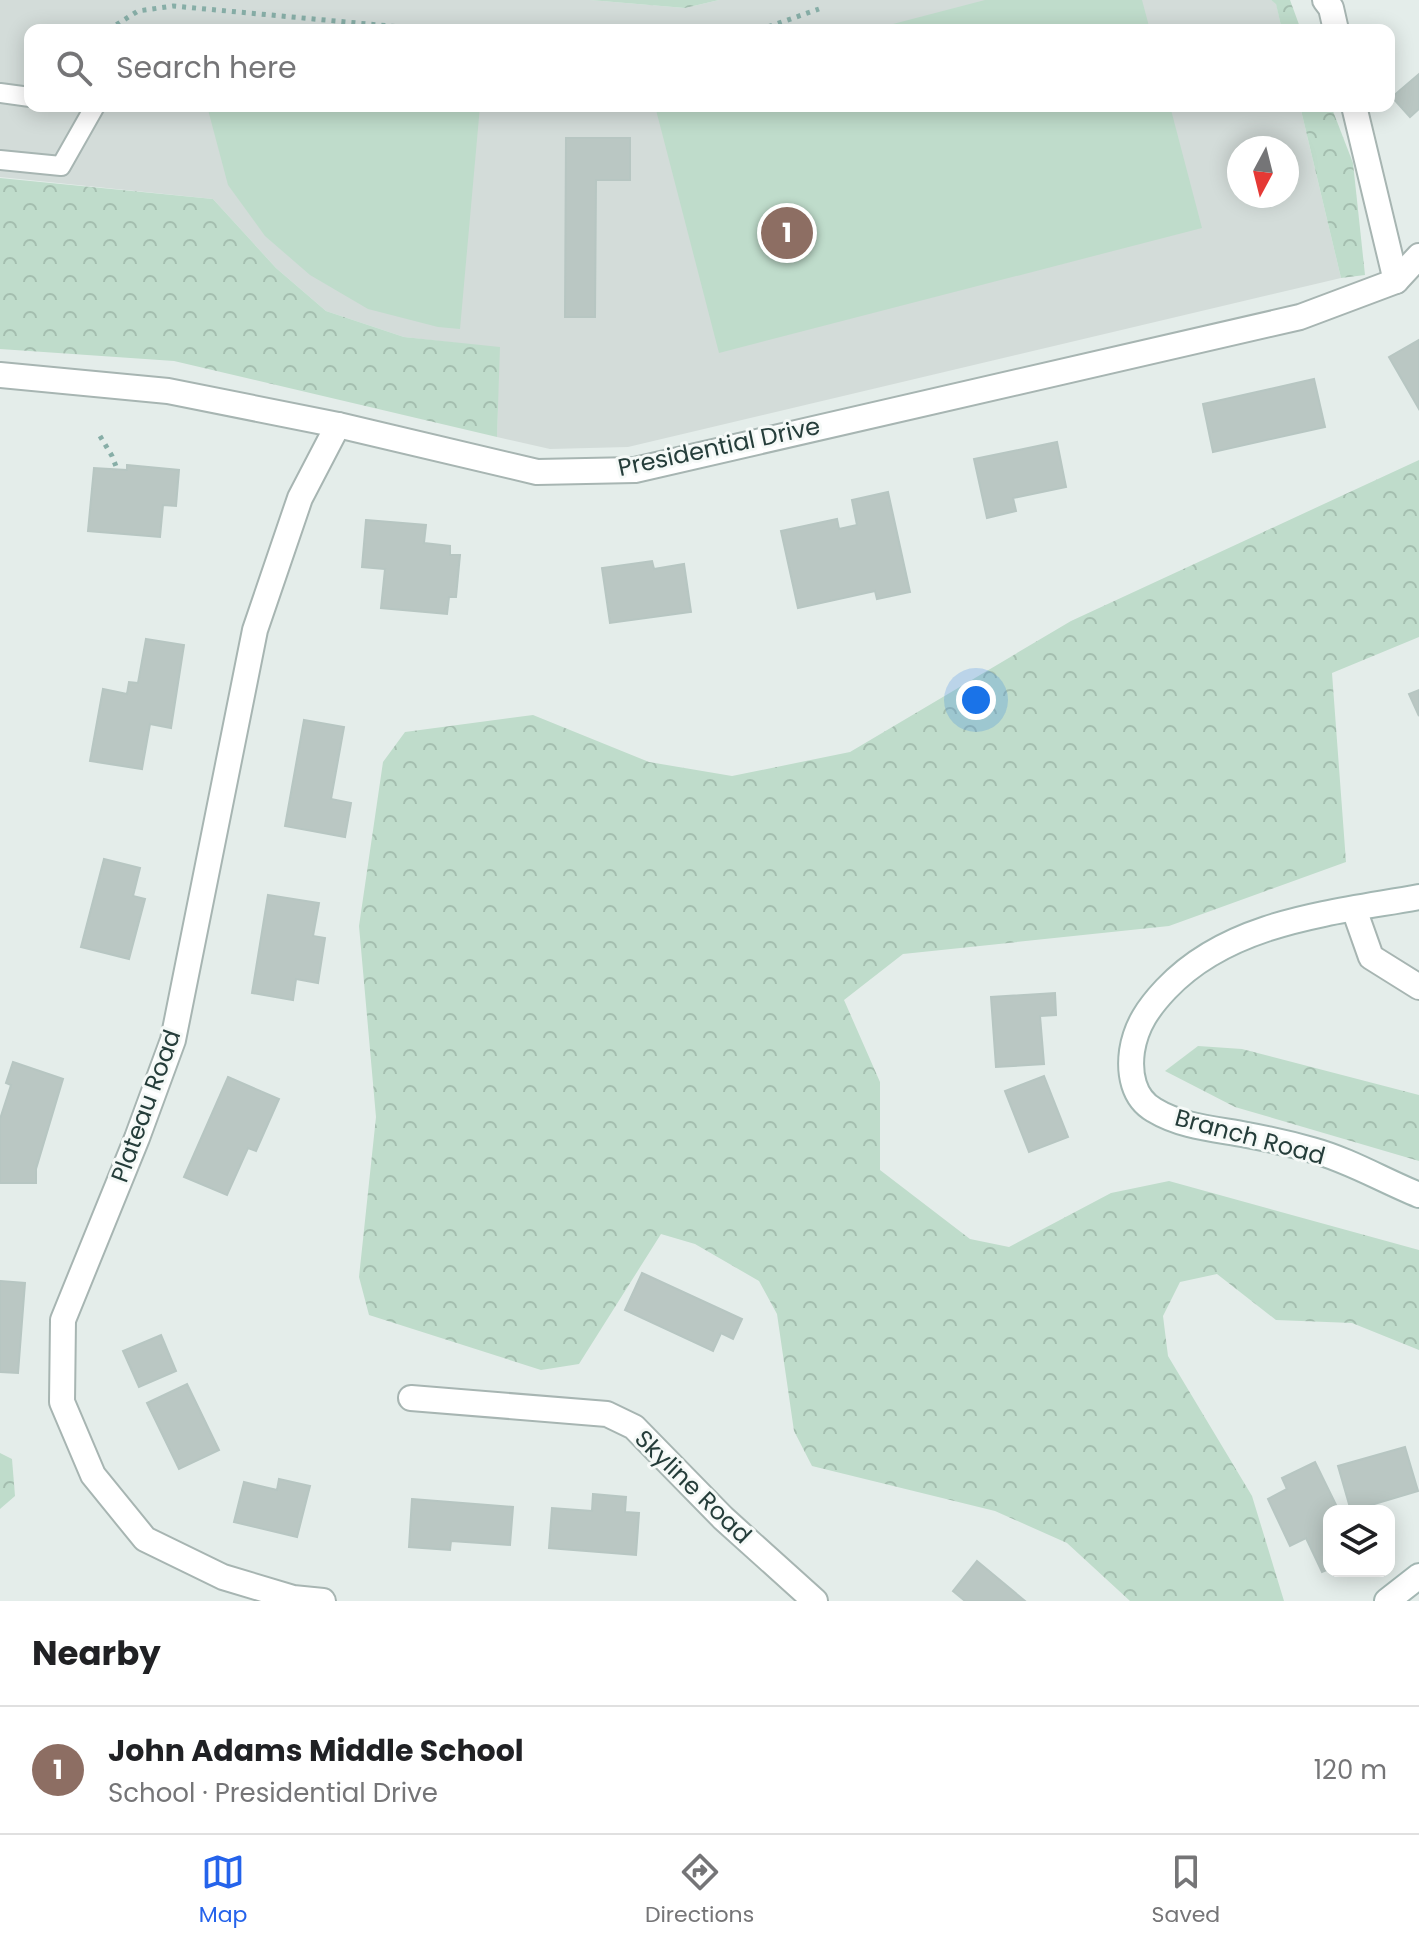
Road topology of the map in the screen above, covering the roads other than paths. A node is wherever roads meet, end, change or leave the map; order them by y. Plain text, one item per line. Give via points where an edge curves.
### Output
1 (1325, 0) edge
2 (1335, 24) edge
3 (0, 93) edge
4 (24, 96) edge
5 (92, 112) edge
6 (1355, 112) edge
7 (0, 160) edge
8 (1419, 256) edge
9 (1396, 281) junction
10 (0, 375) edge
11 (338, 425) junction
12 (1419, 897) edge
13 (1354, 909) junction
14 (1419, 987) edge
15 (1419, 1195) edge
16 (411, 1398) dead end
17 (1419, 1576) edge
18 (1388, 1600) edge
19 (323, 1601) edge
20 (815, 1601) edge

1 - 2 street
3 - 4 lane
5 - 7 lane via 61,166
6 - 9 street
8 - 9 street, Presidential Drive
9 - 11 street, Presidential Drive via 1300,317 635,470 537,472
10 - 11 street, Presidential Drive via 168,391
11 - 19 street, Plateau Road via 300,498 255,630 173,1040 62,1333 62,1402 93,1475 145,1539 223,1577 293,1598
12 - 13 street, Branch Road
13 - 14 street via 1371,957
13 - 15 street, Branch Road via 1297,920 1228,943 1181,974 1147,1009 1130,1069 1135,1091 1151,1109 1193,1126 1316,1151
16 - 20 street, Skyline Road via 607,1414 634,1427
17 - 18 street

